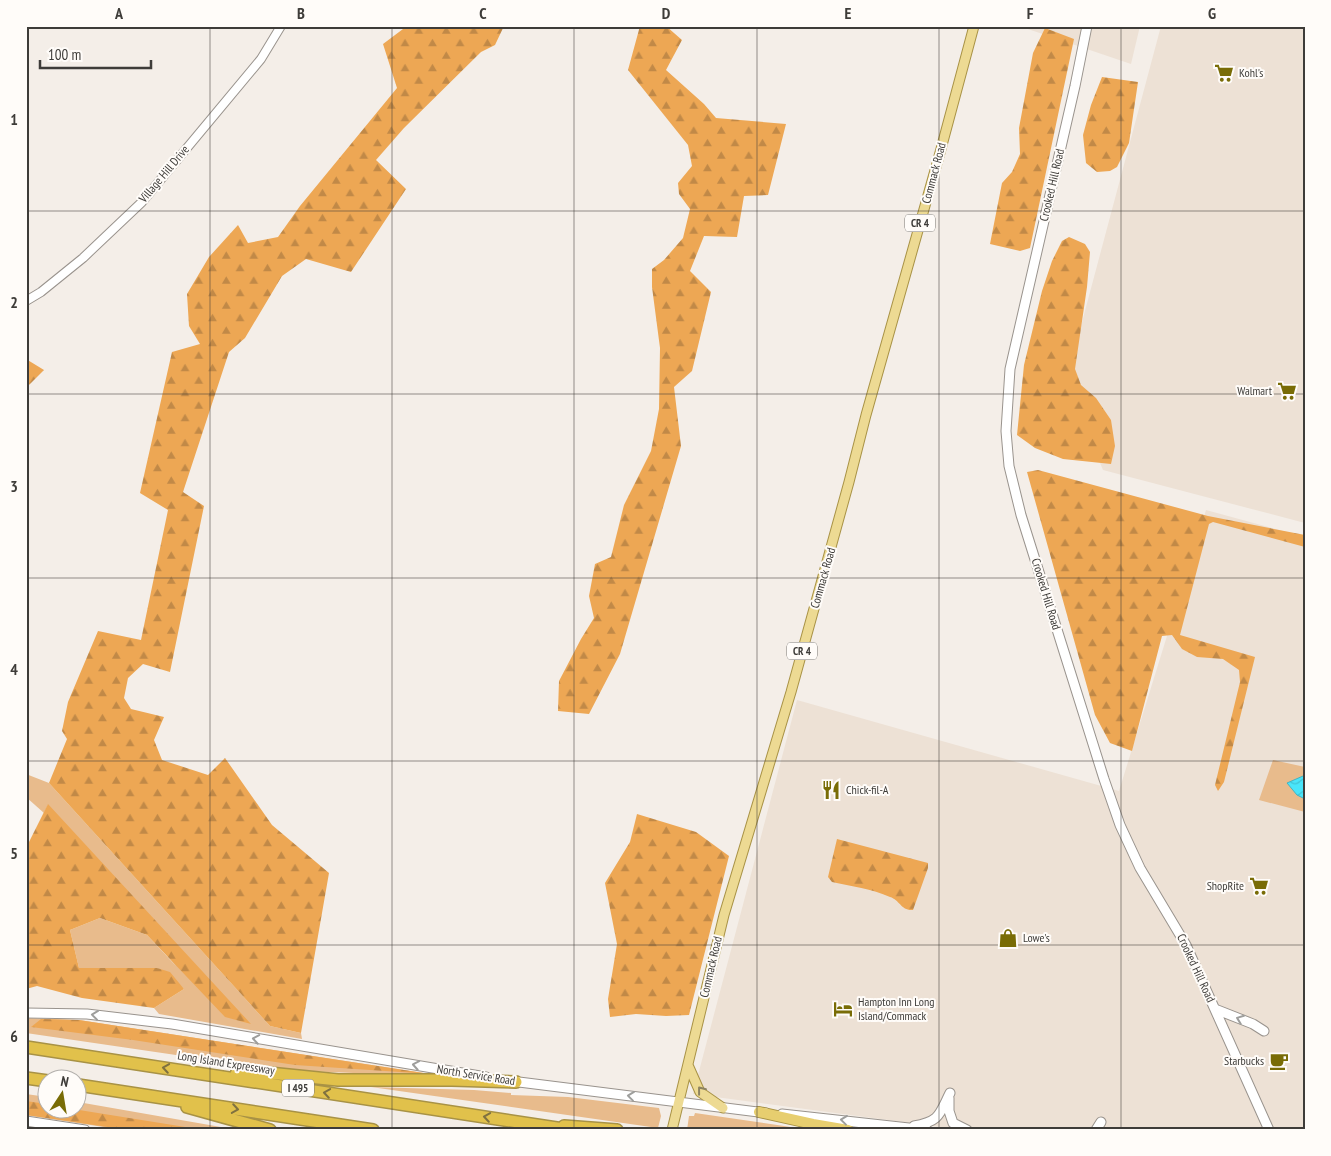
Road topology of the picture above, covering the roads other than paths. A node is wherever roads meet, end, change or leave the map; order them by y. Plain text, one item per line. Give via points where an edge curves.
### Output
1 (281, 26) edge
2 (974, 26) edge
3 (1087, 26) edge
4 (26, 301) edge
5 (1215, 1009) junction
6 (26, 1013) edge
7 (1264, 1031) dead end
8 (26, 1047) edge
9 (688, 1065) junction
10 (217, 1076) junction
11 (516, 1082) junction
12 (88, 1086) edge
13 (152, 1096) junction
14 (679, 1103) junction
15 (723, 1108) junction
16 (759, 1112) junction
17 (26, 1121) edge
18 (533, 1124) junction
19 (907, 1127) junction
20 (85, 1130) edge
21 (270, 1130) edge
22 (373, 1130) edge
23 (570, 1130) edge
24 (617, 1130) edge
25 (672, 1130) edge
26 (848, 1130) edge
27 (928, 1130) edge
28 (967, 1130) edge
29 (1096, 1130) edge
30 (1102, 1130) edge
31 (1270, 1130) edge

1 - 4 street, Village Hill Drive via 261,59 142,202 83,258
2 - 9 main road, Commack Road / CR 4 via 848,488 724,915
3 - 5 main road, Crooked Hill Road via 1010,369 1006,418 1008,455 1013,489 1114,809 1140,868 1186,944
7 -> 5 main road
5 - 31 main road, Crooked Hill Road
11 -> 6 main road, North Service Road via 172,1024 87,1014
10 -> 8 highway, Long Island Expressway / I 495
9 - 14 main road, Commack Road / CR 4
15 -> 9 main road via 700,1092
10 - 11 highway via 259,1072 338,1080
18 -> 10 highway, Long Island Expressway / I 495
14 -> 11 main road, North Service Road
12 - 13 highway
13 - 21 highway
13 -> 22 highway
14 - 15 main road, North Service Road
14 - 25 main road, Commack Road / CR 4
15 - 16 main road, North Service Road
19 -> 16 main road, North Service Road
16 - 26 highway
17 - 20 main road
18 - 23 highway, Long Island Expressway / I 495
18 - 24 highway
19 - 27 main road, North Service Road
19 - 28 main road via 930,1122 937,1117 950,1093 948,1111 953,1123
29 - 30 main road via 1101,1122

